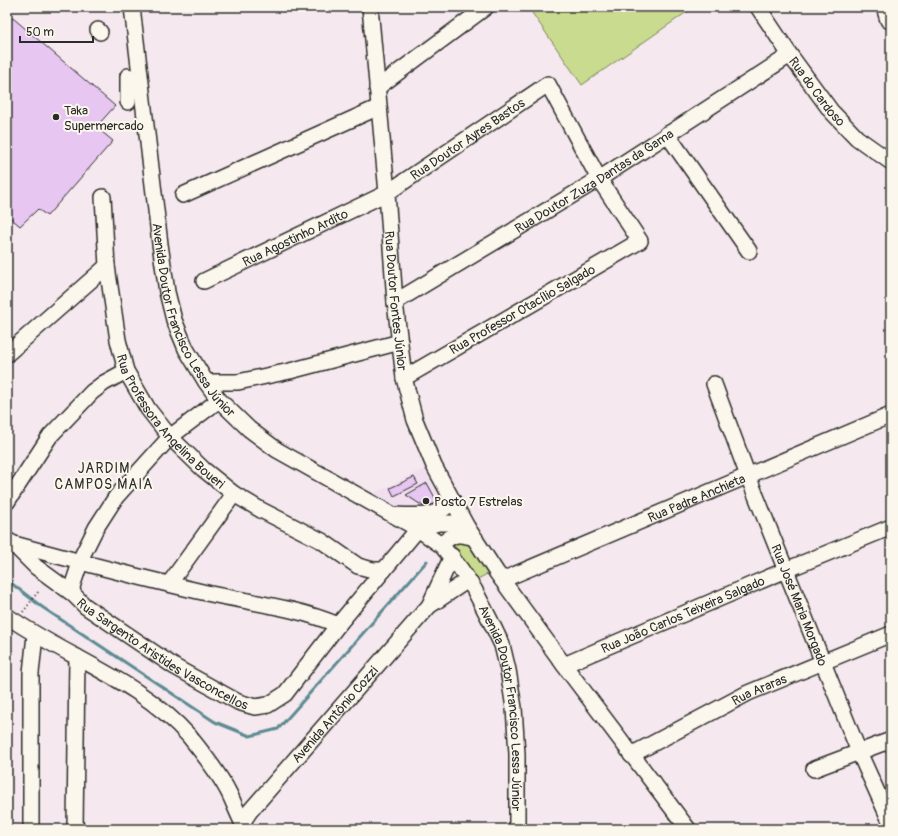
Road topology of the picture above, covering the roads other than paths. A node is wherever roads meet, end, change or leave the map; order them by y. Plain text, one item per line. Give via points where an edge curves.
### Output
1 (132, 7) edge
2 (370, 7) edge
3 (486, 7) edge
4 (758, 7) edge
5 (790, 55) junction
6 (128, 76) dead end
7 (377, 88) junction
8 (128, 102) dead end
9 (379, 106) junction
10 (668, 134) junction
11 (891, 162) edge
12 (599, 179) junction
13 (387, 193) junction
14 (183, 195) dead end
15 (103, 197) dead end
16 (749, 251) dead end
17 (107, 266) junction
18 (204, 281) dead end
19 (395, 302) junction
20 (400, 342) junction
21 (7, 354) edge
22 (126, 371) junction
23 (404, 378) junction
24 (206, 382) junction
25 (714, 384) dead end
26 (219, 400) junction
27 (891, 416) edge
28 (170, 437) junction
29 (748, 476) junction
30 (234, 494) junction
31 (453, 501) junction
32 (7, 502) edge
33 (393, 515) junction
34 (891, 527) edge
35 (418, 529) junction
36 (471, 532) junction
37 (9, 542) edge
38 (441, 545) junction
39 (452, 556) junction
40 (80, 562) junction
41 (358, 566) junction
42 (384, 570) junction
43 (786, 570) junction
44 (500, 577) junction
45 (169, 584) junction
46 (471, 584) junction
47 (73, 594) junction
48 (365, 594) junction
49 (429, 606) junction
50 (13, 617) edge
51 (338, 625) junction
52 (891, 634) edge
53 (36, 635) junction
54 (77, 657) junction
55 (823, 661) junction
56 (564, 665) junction
57 (891, 740) edge
58 (859, 752) junction
59 (631, 755) junction
60 (814, 768) dead end
61 (891, 823) edge
62 (244, 826) edge
63 (31, 829) edge
64 (75, 829) edge
65 (517, 829) edge
66 (688, 829) edge

1 - 24 street, Avenida Doutor Francisco Lessa Júnior via 167,292 174,320 186,349
2 - 7 street, Rua Doutor Fontes Júnior
3 - 7 street
4 - 5 street, Rua do Cardoso
5 - 10 street, Rua Doutor Zuza Dantas da Gama
5 - 11 street, Rua do Cardoso via 831,111 858,138
6 - 8 street
7 - 9 street, Rua Doutor Fontes Júnior
9 - 13 street, Rua Doutor Fontes Júnior
9 - 14 street
10 - 12 street, Rua Doutor Zuza Dantas da Gama
10 - 16 street
12 - 13 street, Rua Doutor Ayres Bastos via 548,84
12 - 19 street, Rua Doutor Zuza Dantas da Gama
12 - 23 street, Rua Professor Otacílio Salgado via 640,241
13 - 18 street, Rua Agostinho Ardito
13 - 19 street, Rua Doutor Fontes Júnior
15 - 17 street, Rua Professora Angelina Boueri
17 - 21 street
17 - 22 street, Rua Professora Angelina Boueri via 118,340
19 - 20 street, Rua Doutor Fontes Júnior
20 - 23 street, Rua Doutor Fontes Júnior
20 - 24 street via 238,382
22 - 28 street, Rua Professora Angelina Boueri via 148,410
22 - 32 street via 92,392 50,436
23 - 31 street, Rua Doutor Fontes Júnior via 415,420 434,466
24 - 26 street, Avenida Doutor Francisco Lessa Júnior
25 - 29 street, Rua José Maria Morgado
26 - 28 street
26 - 33 street, Avenida Doutor Francisco Lessa Júnior via 249,429 277,450
27 - 29 street, Rua Padre Anchieta
28 - 30 street, Rua Professora Angelina Boueri
28 - 40 street via 116,497 96,528
29 - 43 street, Rua José Maria Morgado
29 - 44 street, Rua Padre Anchieta
30 - 41 street, Rua Professora Angelina Boueri via 322,541
30 - 45 street
31 - 33 street via 433,514
31 - 36 street, Rua Doutor Fontes Júnior
33 - 35 street, Avenida Doutor Francisco Lessa Júnior
34 - 43 street, Rua João Carlos Teixeira Salgado
35 - 36 street via 438,523 452,523
35 - 38 street, Avenida Doutor Francisco Lessa Júnior
35 - 42 street, Rua Sargento Aristides Vasconcellos
36 - 38 street via 448,538
36 - 44 street, Rua Doutor Fontes Júnior
37 - 40 street, Rua Sargento Aristides Vasconcellos
37 - 47 street, Rua Sargento Aristides Vasconcellos via 36,567
38 - 39 street, Avenida Doutor Francisco Lessa Júnior
39 - 46 street, Avenida Doutor Francisco Lessa Júnior
39 - 49 street, Avenida Antônio Cozzi
40 - 45 street, Rua Sargento Aristides Vasconcellos
40 - 47 street, Rua Sargento Aristides Vasconcellos via 72,587
41 - 42 street, Rua Professora Angelina Boueri
41 - 48 street
42 - 48 street, Rua Sargento Aristides Vasconcellos
43 - 55 street, Rua José Maria Morgado
43 - 56 street, Rua João Carlos Teixeira Salgado
44 - 56 street, Rua Doutor Fontes Júnior
45 - 51 street, Rua Sargento Aristides Vasconcellos via 300,612
46 - 49 street, Avenida Antônio Cozzi
46 - 65 street, Avenida Doutor Francisco Lessa Júnior via 502,645 508,670 517,754
47 - 51 street, Rua Sargento Aristides Vasconcellos via 85,606 175,667 238,702 255,708 268,705 284,694
48 - 51 street, Rua Sargento Aristides Vasconcellos
49 - 62 street, Avenida Antônio Cozzi via 250,811
50 - 53 street
52 - 55 street, Rua Araras
53 - 54 street
53 - 63 street via 31,673
54 - 62 street via 146,698 189,736 217,773
54 - 64 street
55 - 58 street, Rua José Maria Morgado
55 - 59 street, Rua Araras via 748,692
56 - 59 street, Rua Doutor Fontes Júnior
57 - 58 street
58 - 60 street
58 - 61 street, Rua José Maria Morgado
59 - 66 street, Rua Doutor Fontes Júnior

